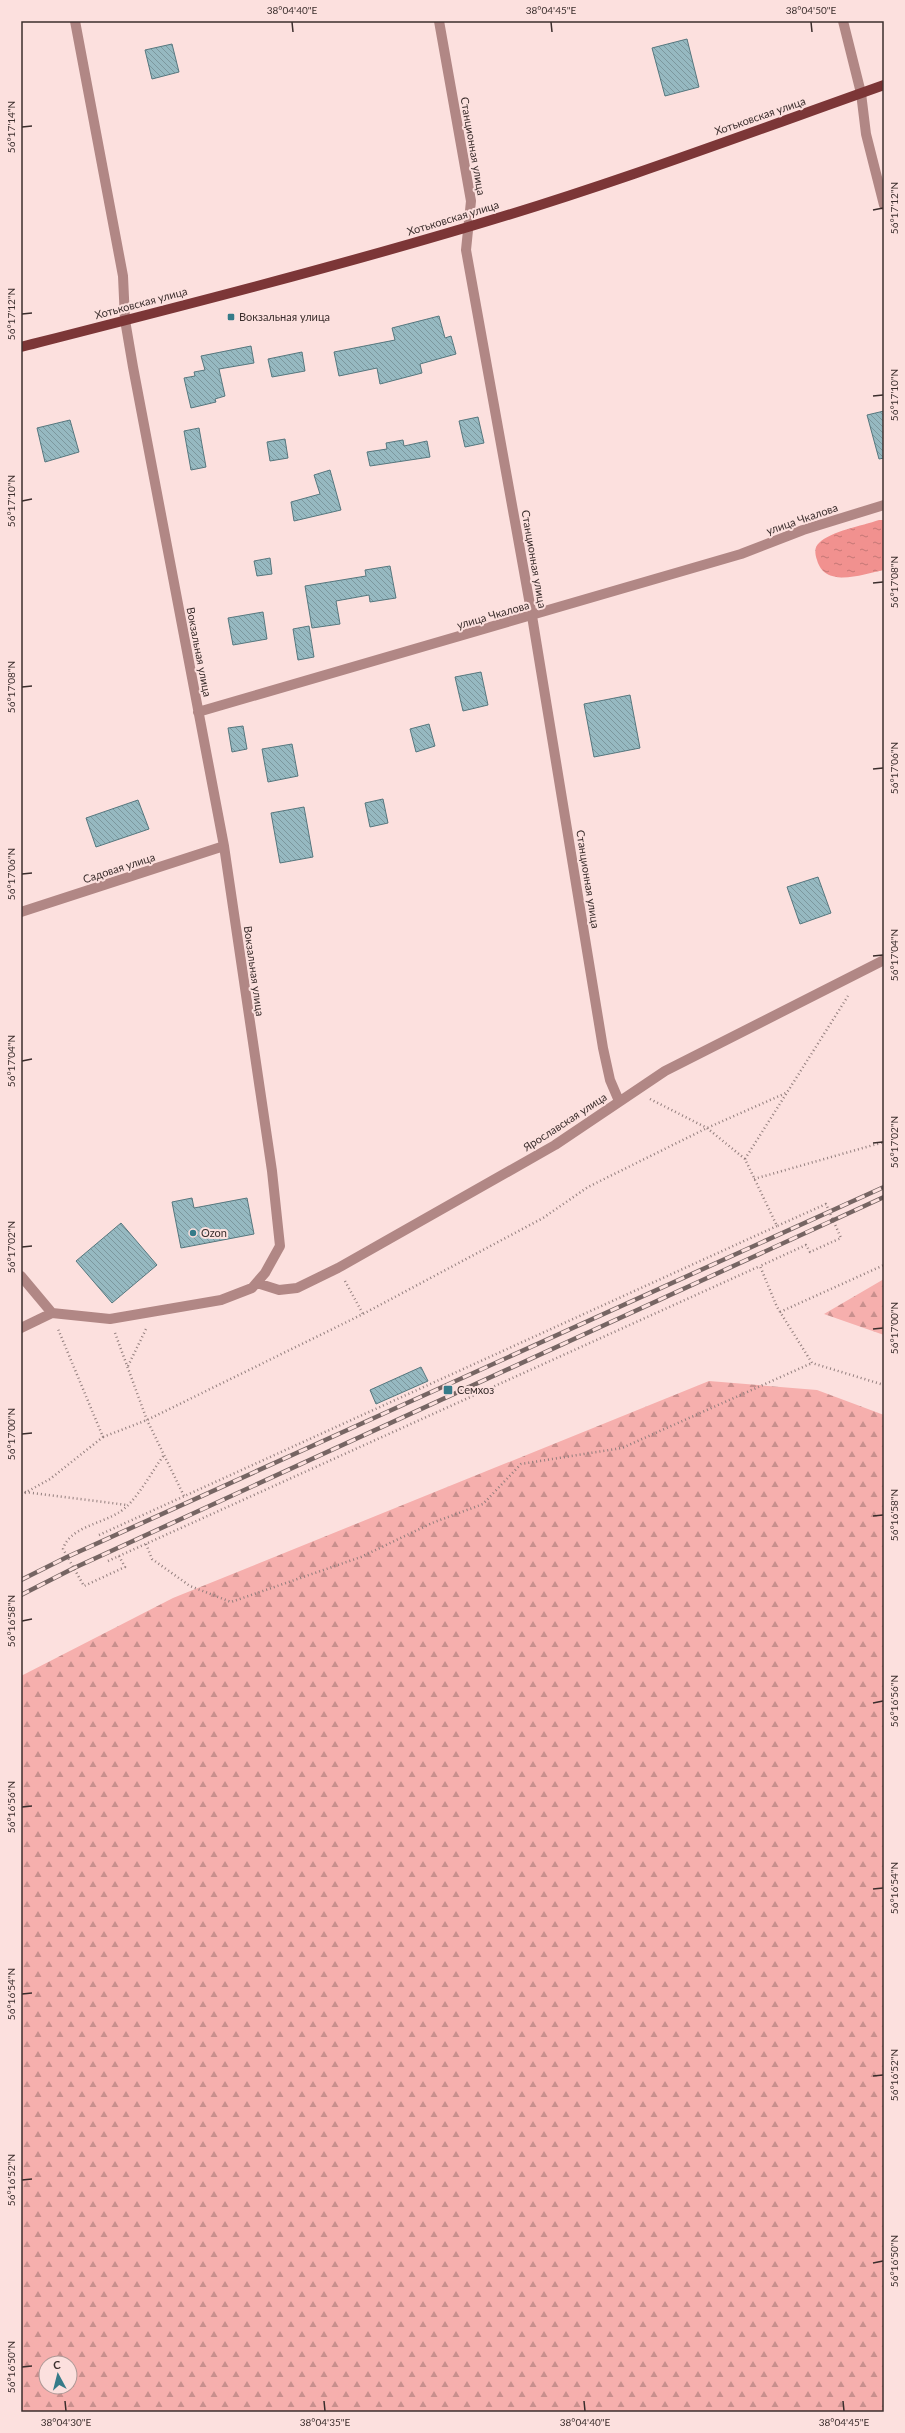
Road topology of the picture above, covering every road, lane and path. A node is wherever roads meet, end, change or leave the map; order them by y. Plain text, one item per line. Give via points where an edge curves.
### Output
1 (75, 21) edge
2 (439, 21) edge
3 (843, 21) edge
4 (884, 84) edge
5 (861, 93) junction
6 (884, 205) edge
7 (470, 227) junction
8 (125, 320) junction
9 (21, 347) edge
10 (884, 505) edge
11 (532, 616) junction
12 (198, 712) junction
13 (224, 846) junction
14 (21, 912) edge
15 (884, 960) edge
16 (865, 970) junction
17 (786, 1093) junction
18 (623, 1098) junction
19 (707, 1128) junction
20 (884, 1142) edge
21 (745, 1159) junction
22 (754, 1179) junction
23 (777, 1226) junction
24 (884, 1265) edge
25 (760, 1266) junction
26 (338, 1268) junction
27 (21, 1276) edge
28 (257, 1283) junction
29 (155, 1311) junction
30 (780, 1312) junction
31 (52, 1314) junction
32 (363, 1314) junction
33 (110, 1319) junction
34 (21, 1328) edge
35 (812, 1363) junction
36 (127, 1366) junction
37 (884, 1385) edge
38 (147, 1420) junction
39 (103, 1437) junction
40 (164, 1455) junction
41 (25, 1492) junction
42 (21, 1494) edge
43 (184, 1496) junction
44 (127, 1505) junction
45 (99, 1535) dead end
46 (146, 1544) junction
47 (120, 1556) junction
48 (108, 1561) dead end

1 - 8 street, Вокзальная улица via 123,276
2 - 7 street, Станционная улица via 471,201
3 - 5 street
4 - 5 main road, Хотьковская улица
5 - 6 street via 866,134
5 - 7 main road, Хотьковская улица
7 - 8 main road, Хотьковская улица
7 - 11 street, Станционная улица via 466,250
8 - 9 main road, Хотьковская улица
8 - 12 street, Вокзальная улица
10 - 11 street, улица Чкалова via 803,530 741,554
11 - 12 street, улица Чкалова
11 - 18 street, Станционная улица via 603,1048 610,1080
12 - 13 street, Вокзальная улица
13 - 14 street, Садовая улица
13 - 28 street, Вокзальная улица via 272,1171 280,1246 265,1274
15 - 16 street, Ярославская улица
16 - 17 path
16 - 18 street, Ярославская улица via 665,1071
17 - 19 path
17 - 21 path
18 - 19 path via 648,1098
18 - 26 street, Ярославская улица via 554,1145
19 - 21 path
19 - 32 path via 588,1188 543,1218
20 - 22 path
21 - 22 path
22 - 23 path
23 - 25 path via 826,1204 841,1238 810,1252 806,1245
23 - 43 path
24 - 30 path
25 - 30 path
25 - 46 path
26 - 28 street, Ярославская улица via 296,1288 279,1290
26 - 32 path
27 - 31 street
28 - 29 street via 252,1288 221,1300
29 - 33 street
29 - 36 path
30 - 35 path
31 - 33 street
31 - 34 street
31 - 39 path
32 - 38 path
33 - 36 path
35 - 37 path
35 - 46 path via 622,1448 521,1464 483,1504 432,1523 360,1557 230,1602 190,1586 152,1559
36 - 38 path
38 - 39 path
38 - 40 path
39 - 41 path via 50,1479
40 - 43 path
40 - 44 path
41 - 42 path
41 - 44 path
43 - 45 path
44 - 47 path via 119,1513 73,1534 65,1541 63,1549 84,1586 125,1567
46 - 47 path
47 - 48 path

